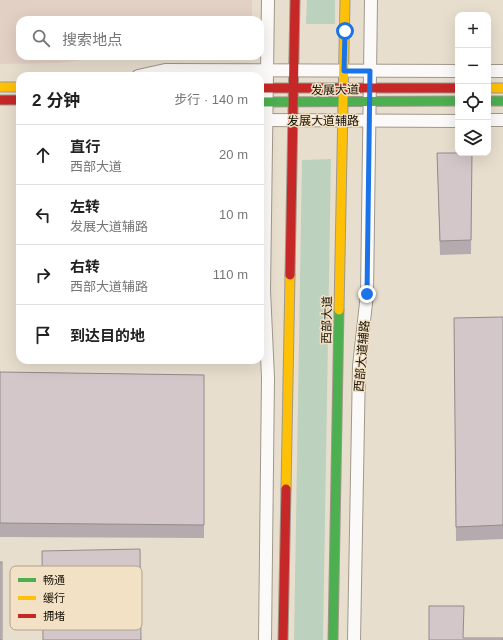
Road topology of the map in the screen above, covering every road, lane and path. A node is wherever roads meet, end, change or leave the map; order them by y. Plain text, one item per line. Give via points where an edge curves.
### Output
1 (268, 0) edge
2 (295, 0) edge
3 (345, 0) edge
4 (371, 0) edge
5 (266, 71) junction
6 (294, 71) junction
7 (344, 71) junction
8 (370, 71) junction
9 (455, 71) edge
10 (491, 71) edge
11 (503, 71) edge
12 (155, 72) edge
13 (264, 82) edge
14 (0, 87) edge
15 (16, 87) edge
16 (264, 88) edge
17 (293, 88) junction
18 (344, 88) junction
19 (370, 88) junction
20 (455, 88) edge
21 (491, 88) edge
22 (503, 88) edge
23 (0, 100) edge
24 (16, 100) edge
25 (370, 101) junction
26 (455, 101) edge
27 (491, 101) edge
28 (503, 101) edge
29 (264, 102) edge
30 (343, 102) junction
31 (293, 103) junction
32 (264, 120) edge
33 (293, 120) junction
34 (455, 120) edge
35 (491, 120) edge
36 (503, 120) edge
37 (343, 121) junction
38 (369, 121) junction
39 (264, 290) edge
40 (265, 640) edge
41 (283, 640) edge
42 (333, 640) edge
43 (354, 640) edge

1 - 5 street
2 - 6 main road
3 - 7 main road, 西部大道
4 - 8 street, 西部大道辅路
5 - 6 street
5 - 12 street
5 - 13 street
6 - 7 street
6 - 17 main road
7 - 8 street
7 - 18 main road, 西部大道
8 - 9 street
8 - 19 street, 西部大道辅路
10 - 11 street
14 - 15 main road
16 - 17 main road, 发展大道
17 - 18 main road, 发展大道
17 - 31 main road
18 - 19 main road, 发展大道
18 - 30 main road, 西部大道
19 - 20 main road, 发展大道
19 - 25 street, 西部大道辅路
21 - 22 main road
23 - 24 main road
25 - 26 main road, 发展大道
25 - 30 main road, 发展大道
25 - 38 street, 西部大道辅路
27 - 28 main road
29 - 31 main road, 发展大道
30 - 31 main road, 发展大道
30 - 37 main road, 西部大道
31 - 33 main road
32 - 33 street, 发展大道辅路
33 - 37 street, 发展大道辅路
33 - 41 main road
34 - 38 street, 发展大道辅路
35 - 36 street
37 - 38 street, 发展大道辅路
37 - 42 main road, 西部大道
38 - 43 street, 西部大道辅路 via 367,294 359,366
39 - 40 street via 268,378

